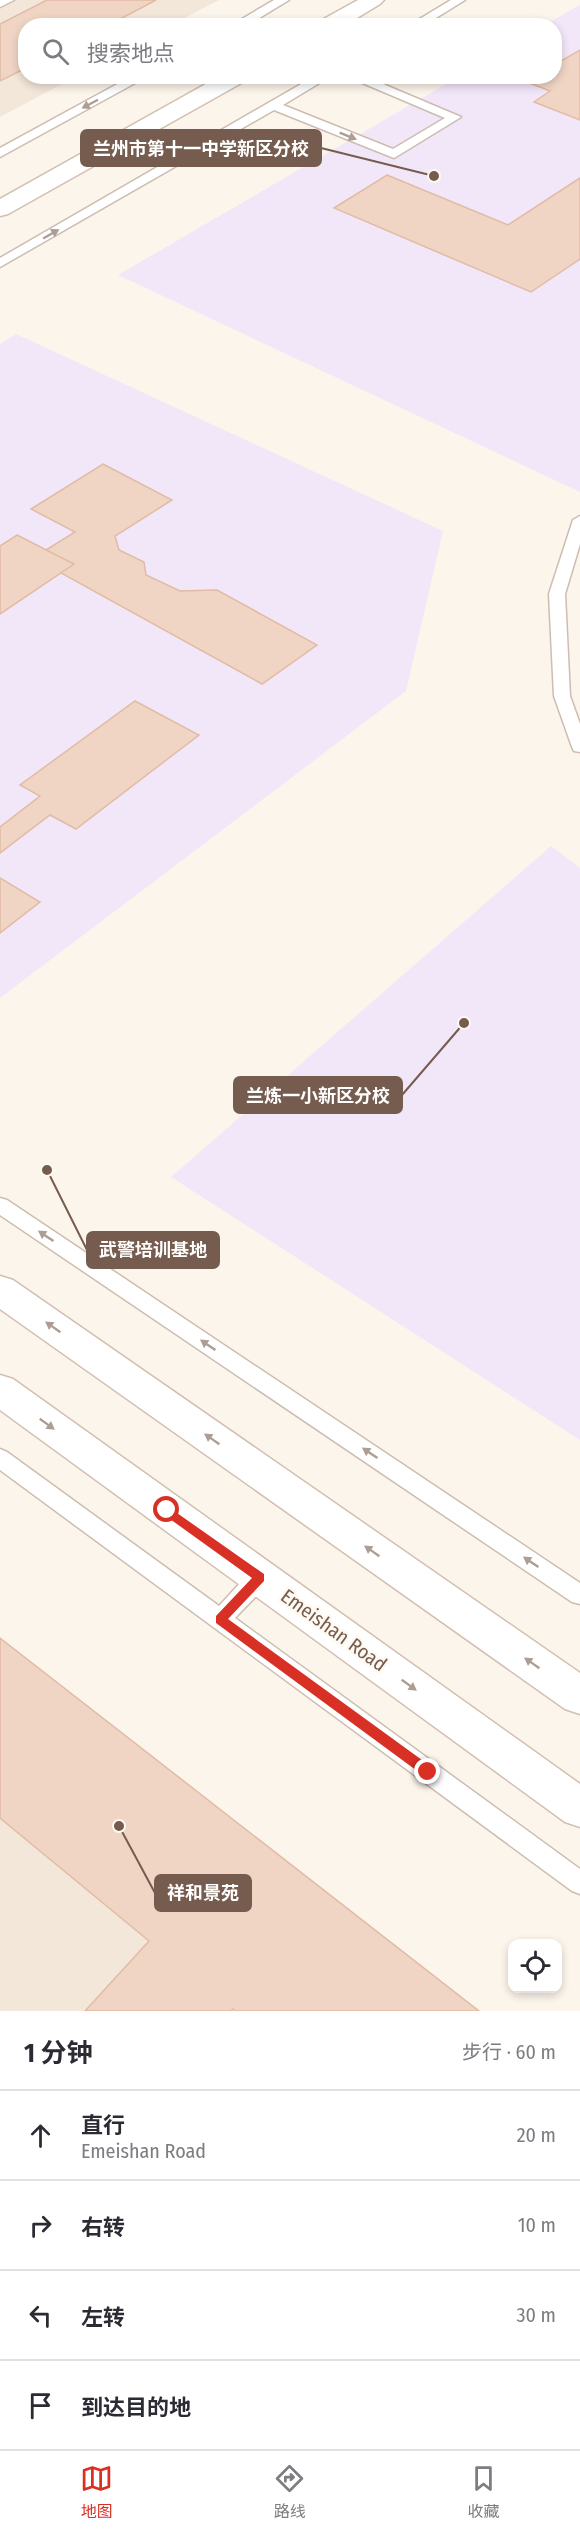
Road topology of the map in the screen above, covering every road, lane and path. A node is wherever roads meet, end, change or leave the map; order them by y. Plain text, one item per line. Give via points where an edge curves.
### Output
1 (8, 0) edge
2 (283, 0) edge
3 (373, 0) edge
4 (459, 0) edge
5 (0, 4) edge
6 (250, 18) edge
7 (342, 18) edge
8 (428, 18) edge
9 (127, 84) edge
10 (223, 84) edge
11 (312, 84) edge
12 (372, 84) edge
13 (274, 106) junction
14 (0, 153) edge
15 (0, 209) edge
16 (0, 263) edge
17 (580, 520) edge
18 (580, 747) edge
19 (0, 1205) edge
20 (0, 1290) edge
21 (0, 1390) edge
22 (0, 1458) edge
23 (260, 1577) junction
24 (580, 1595) edge
25 (220, 1619) junction
26 (580, 1696) edge
27 (580, 1808) edge
28 (580, 1883) edge

1 - 5 lane
2 - 6 lane
3 - 7 street
4 - 8 lane
9 -> 14 lane
10 - 15 street
11 - 13 lane
13 -> 12 lane via 394,154 455,117
16 -> 13 lane
17 - 18 lane via 557,594 562,696
24 -> 19 lane
26 -> 20 street
21 -> 23 street, Emeishan Road
22 - 25 lane
23 - 25 lane
23 -> 27 street, Emeishan Road
25 - 28 lane

